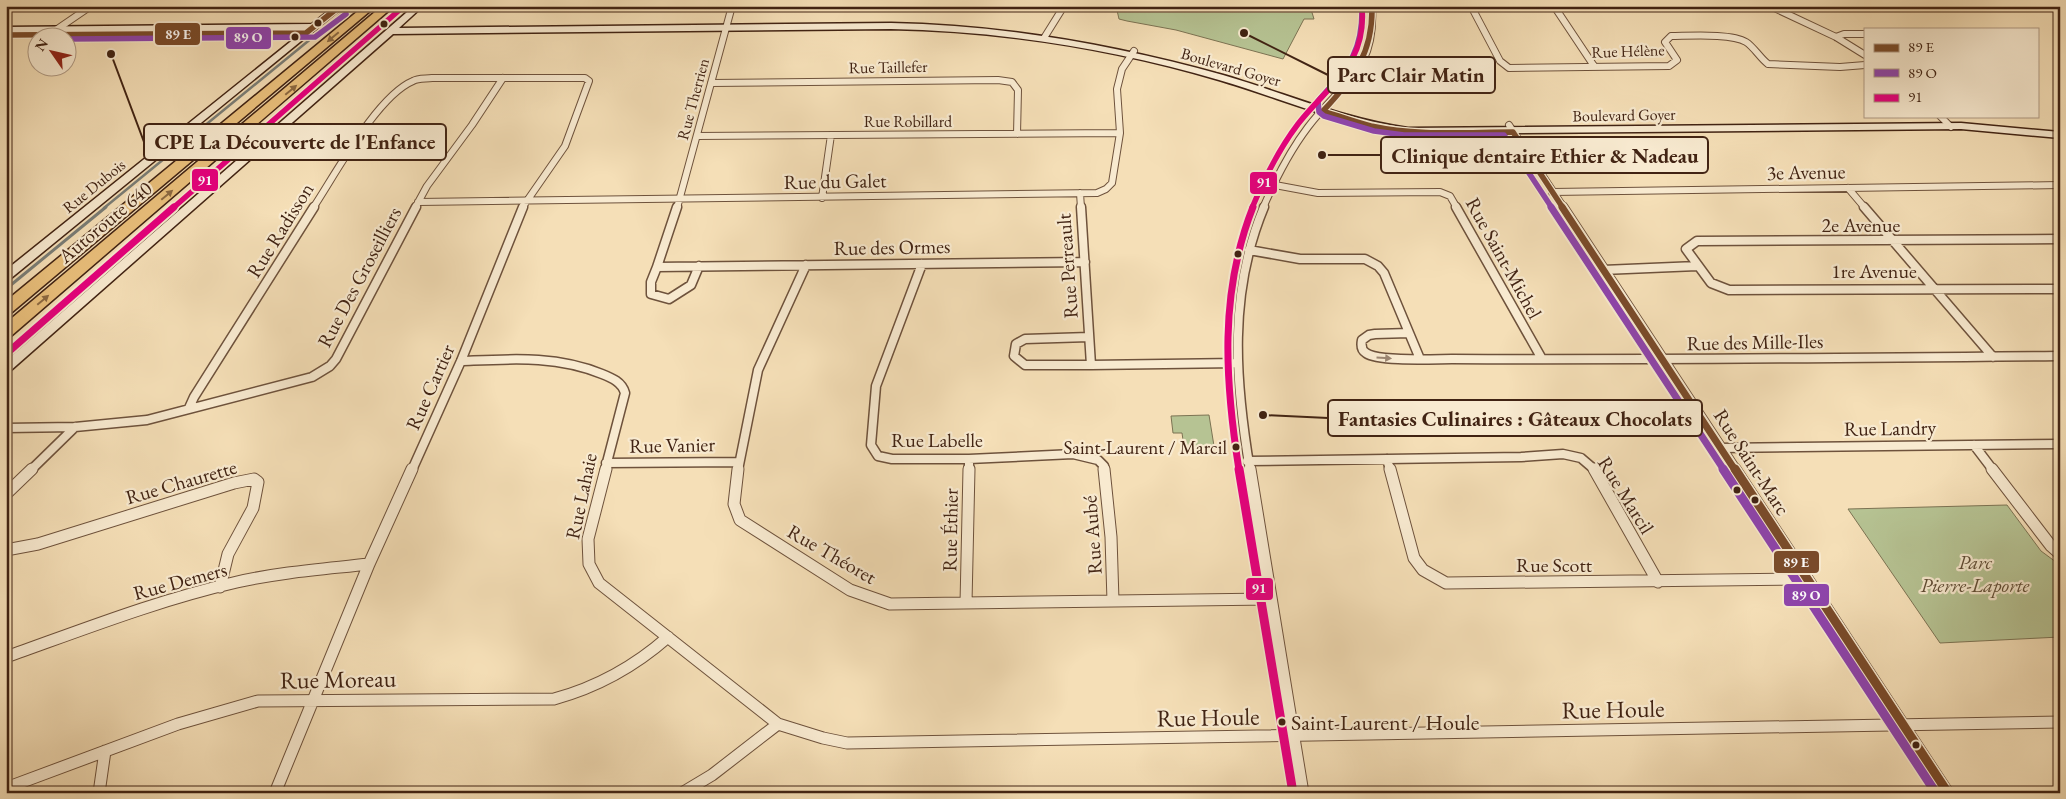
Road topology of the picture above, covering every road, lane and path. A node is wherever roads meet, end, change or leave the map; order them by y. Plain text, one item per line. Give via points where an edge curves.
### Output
1 (91, 6) edge
2 (340, 6) edge
3 (370, 6) edge
4 (389, 6) edge
5 (419, 6) edge
6 (732, 6) edge
7 (1064, 6) edge
8 (1372, 6) edge
9 (1471, 6) edge
10 (1554, 6) edge
11 (1770, 6) edge
12 (2055, 6) edge
13 (2060, 11) edge
14 (726, 25) junction
15 (59, 28) edge
16 (395, 28) junction
17 (6, 30) edge
18 (310, 30) junction
19 (28, 31) edge
20 (78, 32) edge
21 (28, 34) edge
22 (1864, 34) edge
23 (6, 35) edge
24 (1046, 36) junction
25 (1836, 37) junction
26 (1133, 54) junction
27 (1864, 54) edge
28 (1864, 64) edge
29 (1594, 66) junction
30 (503, 78) junction
31 (711, 83) junction
32 (1325, 108) junction
33 (1945, 121) edge
34 (1511, 129) junction
35 (2060, 129) edge
36 (1120, 133) junction
37 (1018, 134) junction
38 (831, 135) junction
39 (2060, 135) edge
40 (697, 136) junction
41 (1275, 185) junction
42 (2060, 186) edge
43 (1848, 188) junction
44 (1552, 192) junction
45 (1080, 193) junction
46 (822, 198) junction
47 (680, 199) junction
48 (526, 200) junction
49 (418, 202) junction
50 (2060, 239) edge
51 (1894, 241) junction
52 (1249, 250) junction
53 (1085, 262) junction
54 (922, 264) junction
55 (806, 265) junction
56 (699, 266) junction
57 (1697, 266) junction
58 (657, 267) junction
59 (1603, 270) junction
60 (6, 276) edge
61 (1935, 288) junction
62 (2060, 290) edge
63 (6, 309) edge
64 (6, 332) edge
65 (1409, 333) junction
66 (1089, 337) junction
67 (2060, 356) edge
68 (1993, 357) junction
69 (1420, 359) junction
70 (1542, 360) junction
71 (1662, 360) junction
72 (461, 361) junction
73 (1237, 363) junction
74 (1091, 365) junction
75 (6, 368) edge
76 (189, 408) junction
77 (75, 427) junction
78 (6, 428) edge
79 (2060, 444) edge
80 (1974, 445) junction
81 (1720, 448) junction
82 (969, 458) junction
83 (1387, 459) junction
84 (1247, 461) junction
85 (739, 462) junction
86 (606, 463) junction
87 (1104, 466) joint
88 (6, 494) edge
89 (6, 550) edge
90 (2060, 554) edge
91 (369, 564) junction
92 (1806, 579) junction
93 (1658, 582) junction
94 (220, 587) junction
95 (1270, 599) junction
96 (1113, 601) junction
97 (966, 603) junction
98 (668, 637) junction
99 (6, 657) edge
100 (313, 700) junction
101 (2060, 722) edge
102 (778, 724) junction
103 (1904, 725) junction
104 (1293, 736) junction
105 (105, 751) junction
106 (6, 788) edge
107 (99, 793) edge
108 (275, 793) edge
109 (682, 793) edge
110 (1303, 793) edge
111 (1948, 793) edge

1 - 15 street
2 - 18 street, Rue Dubois
3 -> 63 highway, Autoroute 640
64 -> 4 highway, Autoroute 640
5 - 16 street
6 - 14 street, Rue Therrien
7 - 24 street
8 - 32 street via 1374,31 1366,56 1353,78
9 - 29 street, Rue Hélène via 1500,61 1509,68
10 - 29 street
11 - 25 street
12 - 13 street
14 - 16 street, Boulevard Goyer
14 - 24 street, Boulevard Goyer via 932,26
14 - 31 street, Rue Therrien
16 - 75 street
17 - 19 street
18 - 20 street
18 - 60 street, Rue Dubois
21 - 23 street
22 - 25 street
24 - 26 street, Boulevard Goyer
25 - 27 street
26 - 32 street, Boulevard Goyer
26 - 36 street, Rue du Galet via 1122,68 1117,90
28 - 29 street, Rue Hélène via 1840,67 1768,64 1758,58 1745,41 1671,36 1665,42 1677,60 1669,66
30 - 48 street, Rue Cartier via 575,77 589,81 565,146
30 - 49 street, Rue Des Groseilliers
30 - 76 street, Rue Radisson via 414,80 398,90 365,127
31 - 37 street, Rue Taillefer via 1012,82 1018,90
31 - 40 street, Rue Therrien
32 - 34 street, Boulevard Goyer via 1368,125 1392,130
32 - 41 street via 1304,133
33 - 34 street, Boulevard Goyer
33 - 35 street, Boulevard Goyer
33 - 39 street, Boulevard Goyer
34 - 44 street, Rue Saint-Marc
36 - 37 street, Rue Robillard
36 - 45 street, Rue du Galet via 1112,183 1097,192
37 - 38 street, Rue Robillard
38 - 40 street, Rue Robillard
38 - 46 street
40 - 47 street, Rue Therrien
41 - 52 street via 1258,220
41 - 70 street, Rue Saint-Michel via 1318,193 1435,191 1450,196
42 - 43 street, 3e Avenue
43 - 44 street, 3e Avenue
43 - 51 street
44 - 59 street, Rue Saint-Marc
45 - 46 street, Rue du Galet
45 - 53 street, Rue Perreault
46 - 47 street, Rue du Galet
47 - 48 street, Rue du Galet
47 - 58 street
48 - 49 street, Rue du Galet
48 - 72 street, Rue Cartier
49 - 76 street, Rue Des Groseilliers via 330,366 312,377
50 - 51 street, 2e Avenue
51 - 57 street, 2e Avenue via 1697,241 1686,248
51 - 61 street
52 - 65 street via 1300,259 1360,258 1373,262 1384,273
52 - 73 street via 1240,294
53 - 54 street, Rue des Ormes
53 - 66 street, Rue Perreault
54 - 55 street, Rue des Ormes
54 - 82 street, Rue Labelle via 876,386 871,445 878,456 892,459
55 - 56 street, Rue des Ormes
55 - 85 street, Rue Théoret via 758,370
56 - 58 street, Rue des Ormes
56 - 58 street via 691,285 669,299 652,294 651,282
57 - 59 street
57 - 61 street, 1re Avenue via 1710,282 1729,290
59 - 71 street, Rue Saint-Marc
61 - 62 street, 1re Avenue
61 - 68 street
65 - 69 street
65 -> 69 street, Rue des Mille-Iles via 1369,335 1362,340 1361,346 1365,353 1376,358
66 - 74 street, Rue Perreault
66 - 74 street, Rue Perreault via 1025,340 1016,344 1014,356 1026,365
67 - 68 street, Rue des Mille-Iles
68 - 71 street, Rue des Mille-Iles
69 - 70 street, Rue des Mille-Iles
70 - 71 street, Rue des Mille-Iles
71 - 81 street, Rue Saint-Marc
72 - 86 street, Rue Lahaie via 561,360 589,367 617,381 625,393
72 - 91 street, Rue Cartier
73 - 74 street, Rue Perreault
73 - 84 street
76 - 77 street, Rue Des Groseilliers via 146,420
77 - 78 street, Rue Des Groseilliers
77 - 88 street
79 - 80 street, Rue Landry
80 - 81 street, Rue Landry
80 - 90 street
81 - 92 street, Rue Saint-Marc
82 - 87 street, Rue Labelle via 1073,454 1098,460
82 - 97 street, Rue Éthier
83 - 84 street, Rue Marcil
83 - 93 street, Rue Marcil via 1563,454 1581,458 1595,470
83 - 93 street, Rue Scott via 1414,558 1423,570 1446,583
84 - 95 street
85 - 86 street, Rue Vanier
85 - 97 street, Rue Théoret via 734,504 740,520 850,590 890,604
86 - 98 street, Rue Lahaie via 588,539 589,564 599,583
87 - 96 street, Rue Aubé
89 - 94 street, Rue Chaurette via 38,544 234,482 254,479 258,482 253,508 228,554
91 - 94 street, Rue Demers via 271,575
91 - 100 street, Rue Cartier
92 - 93 street, Rue Scott
92 - 103 street, Rue Saint-Marc
94 - 99 street, Rue Demers via 150,605
95 - 96 street, Rue Théoret
95 - 104 street
96 - 97 street, Rue Théoret
98 - 100 street, Rue Moreau via 648,656 621,673 577,694 554,699
98 - 102 street, Rue Lahaie
100 - 105 street, Rue Moreau via 258,701 178,724
100 - 108 street, Rue Cartier
101 - 103 street, Rue Houle
102 - 104 street, Rue Houle via 823,738 865,743
102 - 109 street via 712,776
103 - 104 street, Rue Houle
103 - 111 street, Rue Saint-Marc
104 - 110 street
105 - 106 street, Rue Moreau
105 - 107 street

